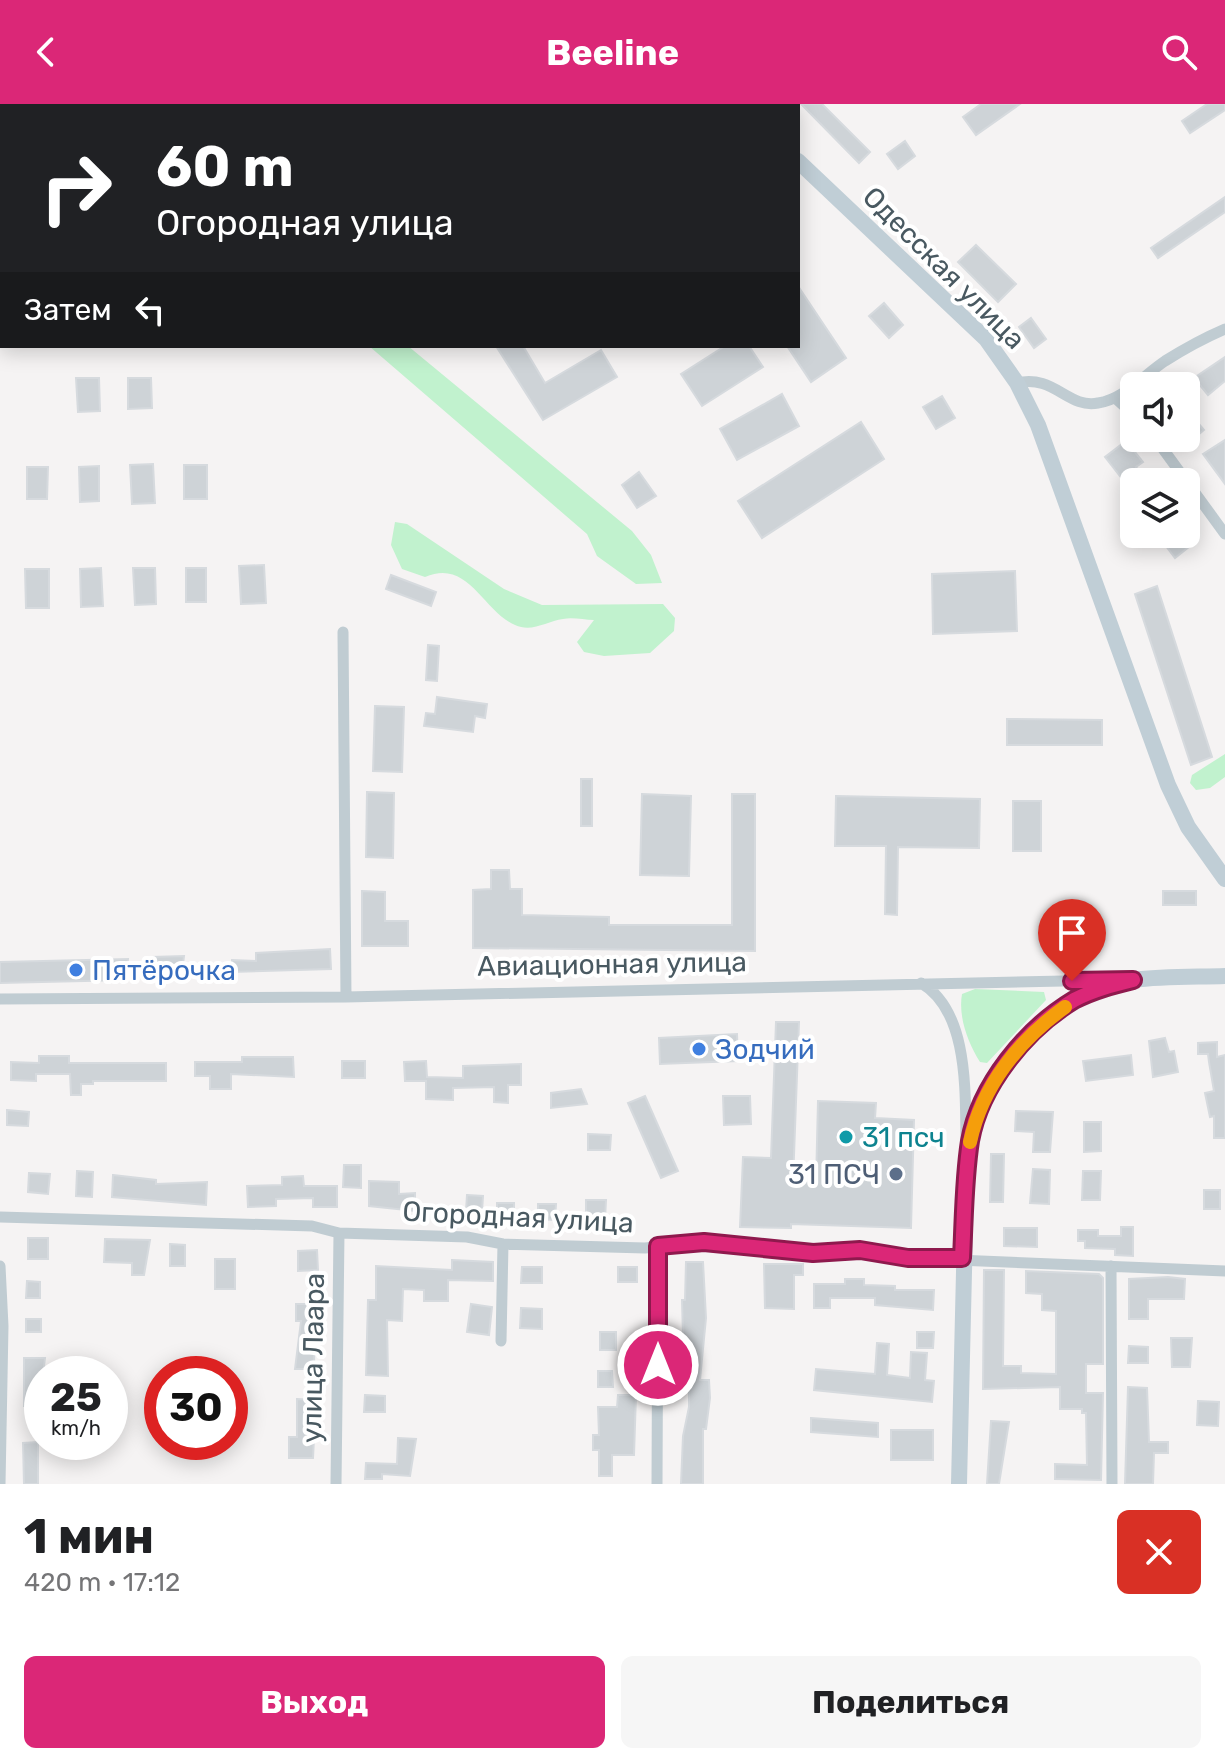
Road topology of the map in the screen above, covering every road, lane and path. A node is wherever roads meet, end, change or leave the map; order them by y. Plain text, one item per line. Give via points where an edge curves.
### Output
1 (800, 163) edge
2 (1225, 329) edge
3 (1017, 383) junction
4 (1115, 398) junction
5 (1120, 402) edge
6 (1165, 452) edge
7 (1225, 534) edge
8 (343, 632) dead end
9 (1225, 879) edge
10 (1225, 976) edge
11 (1133, 980) junction
12 (921, 983) junction
13 (346, 997) junction
14 (0, 999) edge
15 (966, 1187) junction
16 (0, 1217) edge
17 (339, 1233) junction
18 (503, 1244) junction
19 (658, 1246) junction
20 (962, 1258) junction
21 (0, 1266) edge
22 (1111, 1266) junction
23 (1225, 1271) edge
24 (501, 1341) dead end
25 (0, 1484) edge
26 (336, 1484) edge
27 (657, 1484) edge
28 (959, 1484) edge
29 (1112, 1484) edge

1 - 3 main road, Одесская улица via 986,339
2 - 4 street via 1164,362
3 - 4 street via 1050,384 1078,402
3 - 9 main road, Одесская улица via 1055,470 1168,785 1188,827
4 - 5 street
6 - 7 street
8 - 13 street
10 - 11 main road, Авиационная улица
11 - 12 street, Авиационная улица
11 - 15 main road via 1073,1001 1011,1057 976,1120
12 - 13 street, Авиационная улица
12 - 15 street via 946,1008 959,1049
13 - 14 street, Авиационная улица
15 - 20 main road
16 - 17 street, Огородная улица via 312,1226
17 - 18 street, Огородная улица via 467,1237
17 - 26 street, улица Лаара
18 - 19 street, Огородная улица
18 - 24 street
19 - 20 street, Огородная улица via 704,1242 813,1253 860,1250 908,1258
19 - 27 street
20 - 22 street, Огородная улица
20 - 28 main road
21 - 25 street
22 - 23 street, Огородная улица
22 - 29 street

